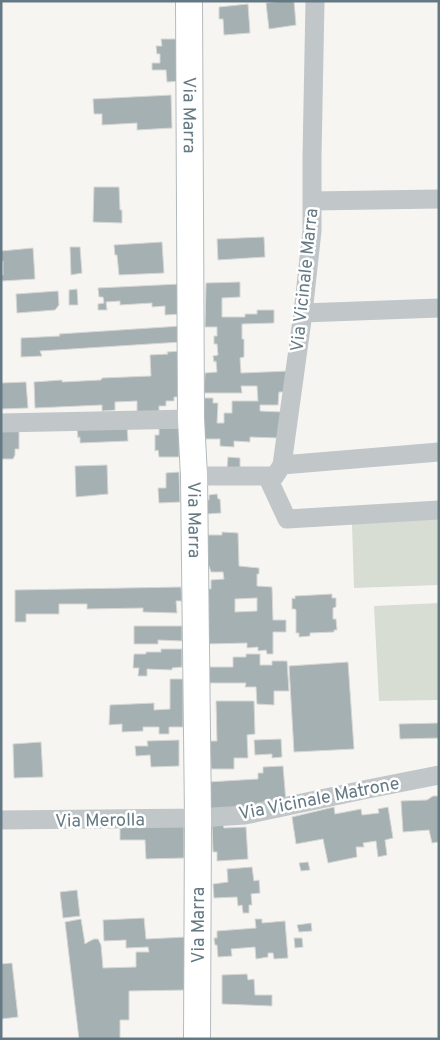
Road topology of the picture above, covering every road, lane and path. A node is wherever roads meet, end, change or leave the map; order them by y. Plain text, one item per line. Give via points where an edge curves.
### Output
1 (188, 1) edge
2 (316, 1) edge
3 (439, 199) edge
4 (312, 201) junction
5 (439, 308) edge
6 (303, 313) junction
7 (191, 419) junction
8 (1, 423) edge
9 (439, 452) edge
10 (274, 470) junction
11 (194, 476) junction
12 (439, 510) edge
13 (439, 775) edge
14 (198, 818) junction
15 (1, 820) edge
16 (197, 1039) edge

1 - 7 main road, Via Marra
2 - 4 street, Via Vicinale Marra
3 - 4 street
4 - 6 street, Via Vicinale Marra
5 - 6 street
6 - 10 street, Via Vicinale Marra
7 - 8 street
7 - 11 main road, Via Marra
9 - 10 street
10 - 11 street
10 - 12 street via 287,519
11 - 14 main road, Via Marra
13 - 14 street, Via Vicinale Matrone via 245,815
14 - 15 street, Via Merolla
14 - 16 main road, Via Marra

